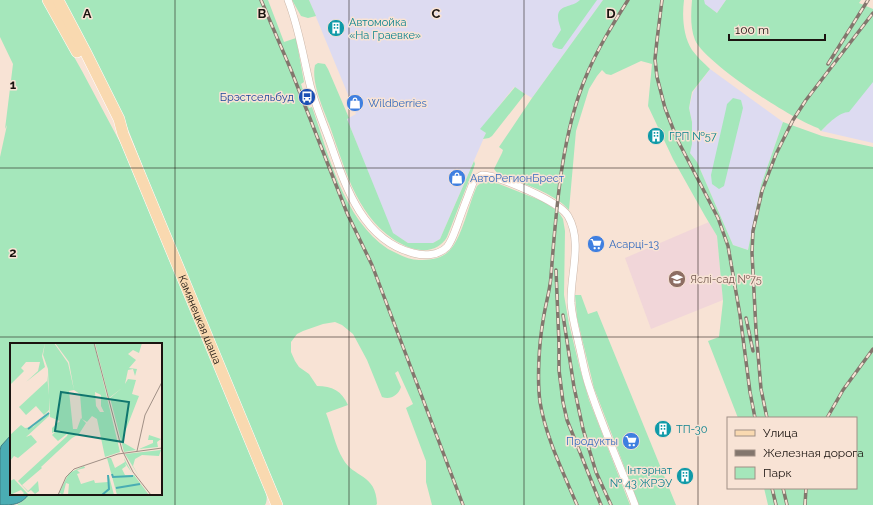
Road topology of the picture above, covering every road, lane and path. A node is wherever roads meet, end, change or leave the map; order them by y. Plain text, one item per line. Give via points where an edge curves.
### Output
1 (48, 0) edge
2 (58, 0) edge
3 (288, 0) edge
4 (123, 134) junction
5 (277, 505) edge
6 (635, 505) edge

1 - 4 main road, Камянецкая шаша
2 - 4 main road, Камянецкая шаша via 119,119
3 - 6 street via 313,95 344,180 358,210 385,239 404,250 420,255 441,252 449,243 474,180 482,175 492,176 542,196 567,214 574,233 575,246 571,304 585,374
4 - 5 main road, Камянецкая шаша

